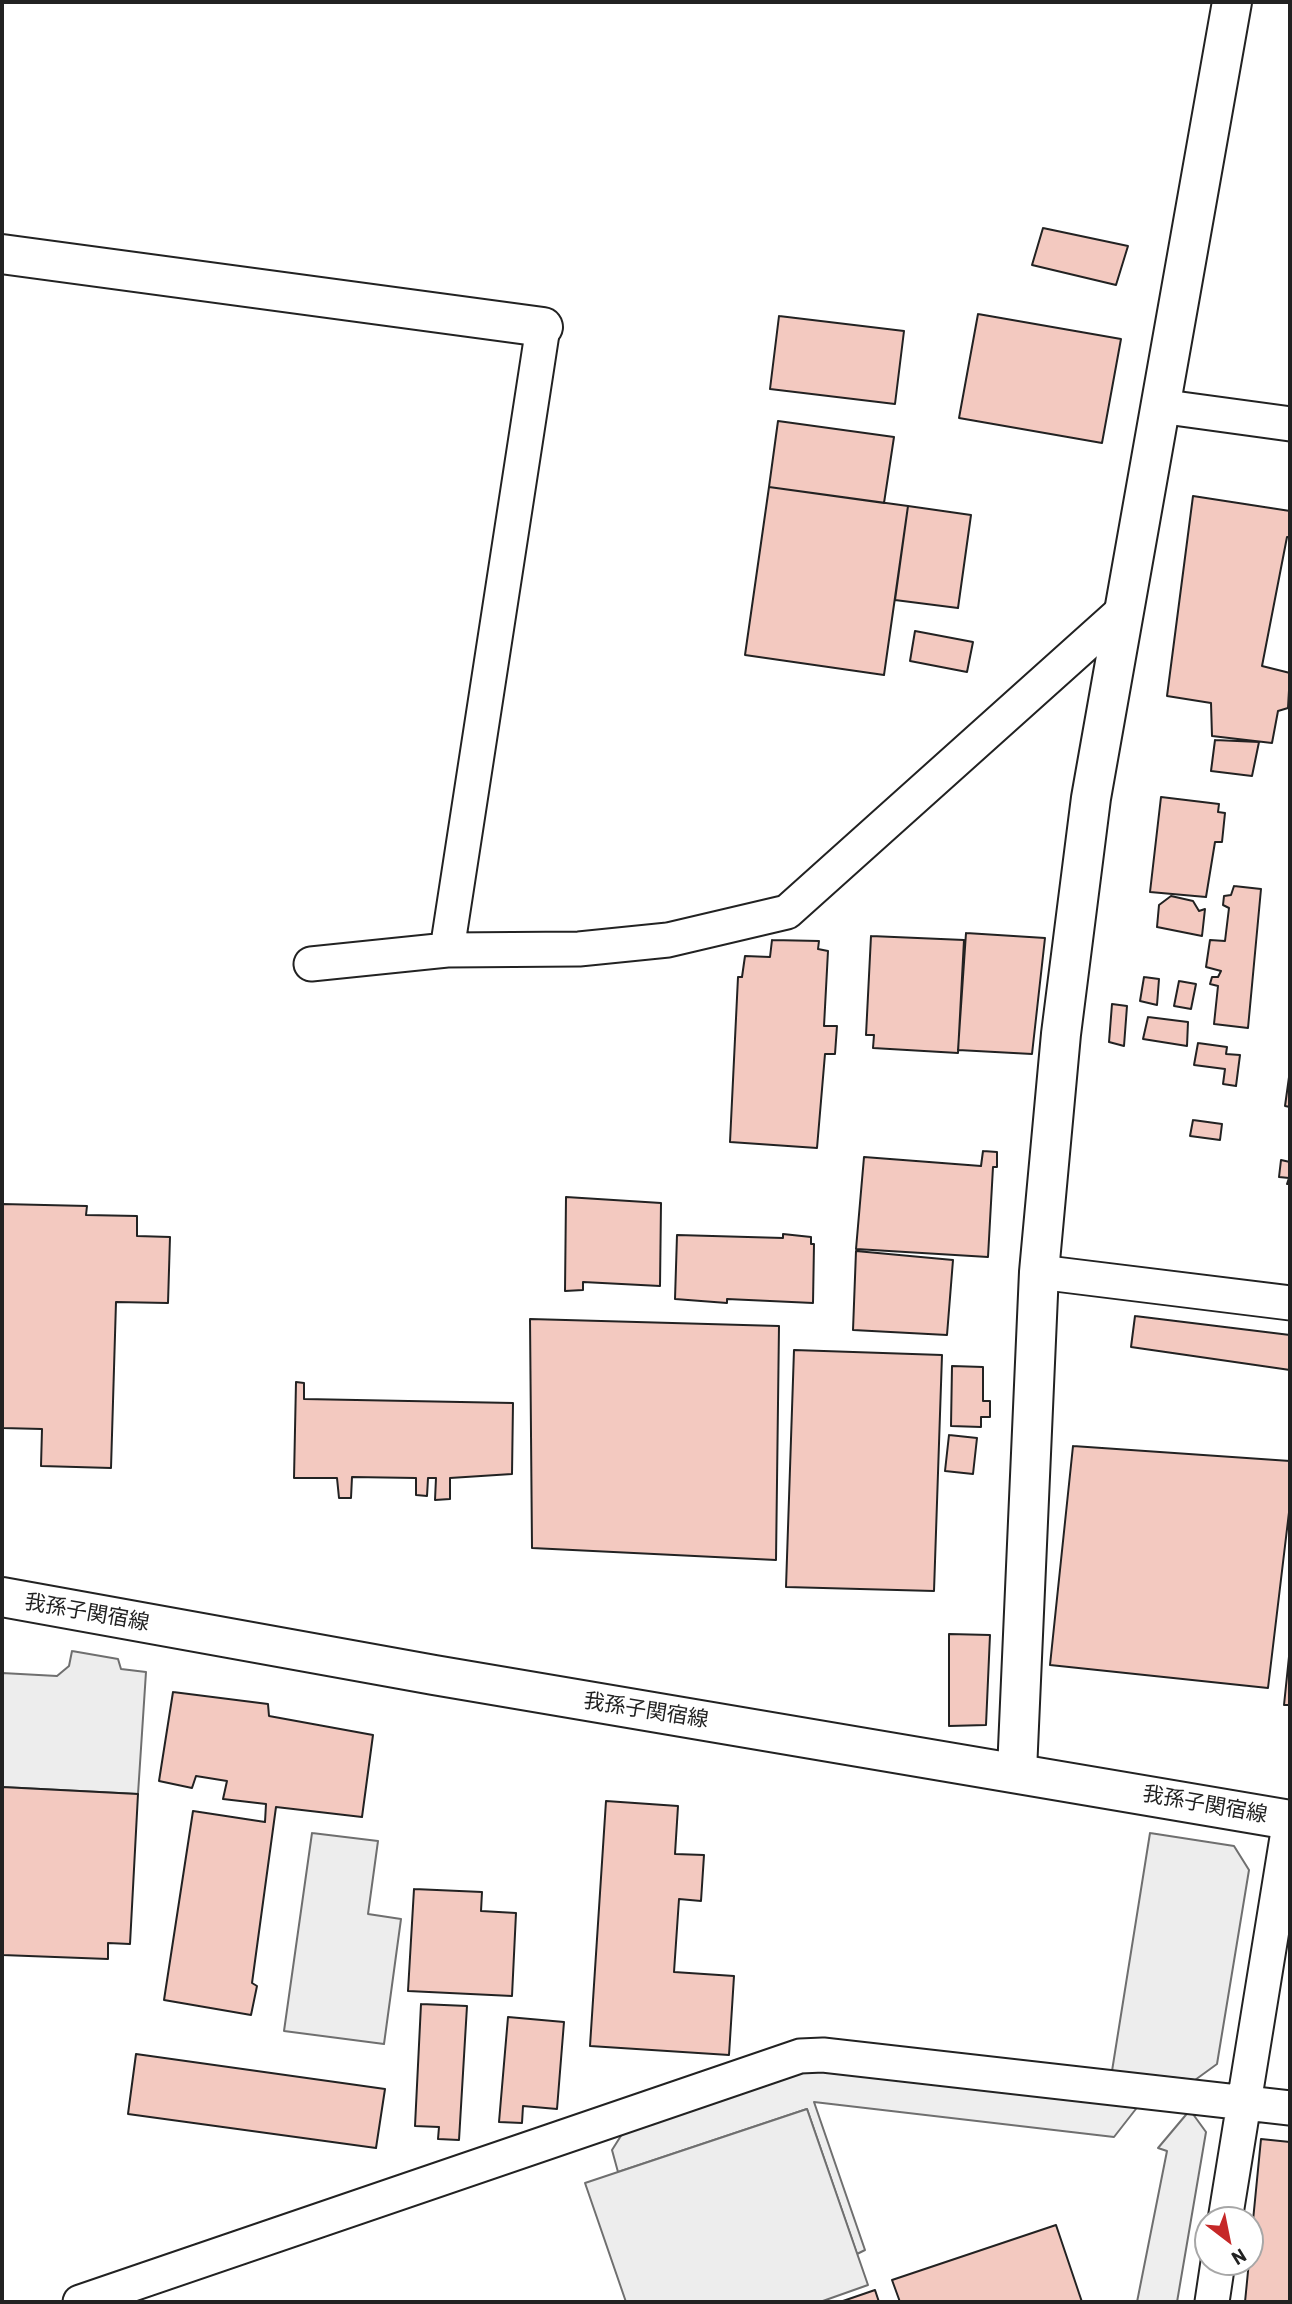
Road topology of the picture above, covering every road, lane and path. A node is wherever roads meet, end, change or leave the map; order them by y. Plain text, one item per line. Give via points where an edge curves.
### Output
1 (1232, 2) edge
2 (2, 254) edge
3 (543, 327) joint
4 (1159, 406) junction
5 (1290, 424) edge
6 (1126, 608) junction
7 (447, 950) junction
8 (311, 964) dead end
9 (1039, 1272) junction
10 (1290, 1303) edge
11 (2, 1597) edge
12 (1017, 1771) junction
13 (1290, 1819) edge
14 (1243, 2103) junction
15 (1290, 2108) edge
16 (1227, 2206) edge
17 (1216, 2276) edge
18 (158, 2290) edge
19 (80, 2302) edge
20 (1212, 2302) edge

1 - 4 street
2 - 3 street
3 - 7 street
4 - 5 street
4 - 6 street
6 - 7 street via 787,912 668,940 579,949
6 - 9 street via 1091,798 1061,1034
7 - 8 street
9 - 10 street
9 - 12 street
11 - 12 street, 我孫子関宿線 via 434,1675
12 - 13 street, 我孫子関宿線
13 - 14 street
14 - 15 street
14 - 16 street
14 - 18 street via 823,2054 800,2056
17 - 20 street
18 - 19 street

